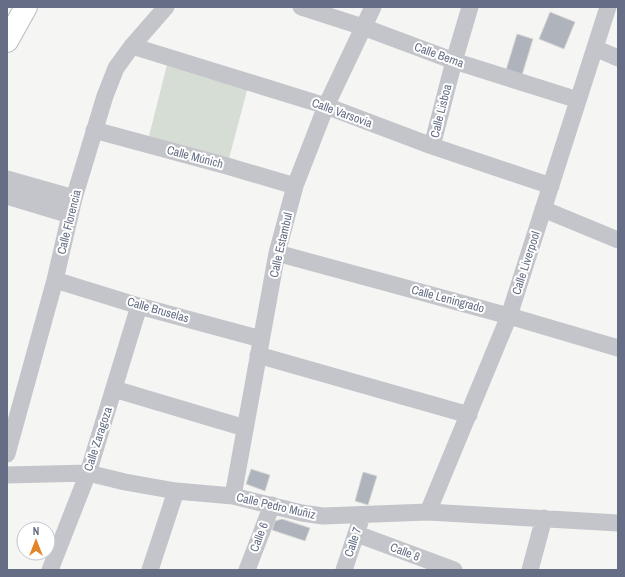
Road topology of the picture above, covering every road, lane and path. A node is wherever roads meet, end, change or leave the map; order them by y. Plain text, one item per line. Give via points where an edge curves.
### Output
1 (26, 7) edge
2 (166, 7) edge
3 (302, 7) edge
4 (373, 7) edge
5 (470, 7) edge
6 (608, 7) edge
7 (363, 27) junction
8 (7, 41) edge
9 (132, 46) junction
10 (595, 48) junction
11 (618, 58) edge
12 (454, 62) junction
13 (578, 100) junction
14 (326, 106) junction
15 (94, 130) junction
16 (432, 146) junction
17 (7, 179) edge
18 (295, 186) junction
19 (551, 186) junction
20 (7, 196) edge
21 (74, 198) junction
22 (543, 209) junction
23 (70, 215) junction
24 (618, 240) edge
25 (277, 253) junction
26 (55, 280) junction
27 (139, 306) junction
28 (509, 316) junction
29 (260, 347) junction
30 (618, 348) edge
31 (114, 389) junction
32 (468, 415) junction
33 (245, 428) junction
34 (7, 454) edge
35 (88, 472) junction
36 (7, 475) edge
37 (176, 491) junction
38 (233, 496) junction
39 (272, 505) junction
40 (428, 512) junction
41 (362, 514) junction
42 (544, 518) junction
43 (618, 523) edge
44 (357, 534) junction
45 (50, 570) edge
46 (150, 570) edge
47 (247, 570) edge
48 (344, 570) edge
49 (454, 570) edge
50 (530, 570) edge

1 - 8 main road
2 - 9 street, Calle Florencia
3 - 7 street, Calle Berna
4 - 7 street, Calle Estambul
5 - 12 street, Calle Lisboa
6 - 10 street, Calle Liverpool
7 - 12 street, Calle Berna
7 - 14 street, Calle Estambul
9 - 14 street, Calle Varsovia
9 - 15 street, Calle Florencia via 116,68
10 - 11 street
10 - 13 street, Calle Liverpool
12 - 13 street, Calle Berna
12 - 16 street, Calle Lisboa
13 - 19 street, Calle Liverpool
14 - 16 street, Calle Varsovia
14 - 18 street, Calle Estambul
15 - 18 street, Calle Múnich
15 - 21 street, Calle Florencia
16 - 19 street, Calle Varsovia
17 - 21 street
18 - 25 street, Calle Estambul
19 - 22 street, Calle Liverpool
20 - 23 street
21 - 23 street, Calle Florencia
22 - 24 street
22 - 28 street, Calle Liverpool
23 - 26 street, Calle Florencia
25 - 28 street, Calle Leningrado
25 - 29 street, Calle Estambul
26 - 27 street, Calle Bruselas
26 - 34 street, Calle Florencia
27 - 29 street, Calle Bruselas
27 - 31 street, Calle Zaragoza
28 - 30 street, Calle Leningrado
28 - 32 street, Calle Liverpool
29 - 32 street, Calle Bruselas
29 - 33 street, Calle Estambul
31 - 33 street
31 - 35 street, Calle Zaragoza
32 - 40 street, Calle Liverpool
33 - 38 street, Calle Estambul
35 - 36 street, Calle Pedro Muñiz
35 - 37 street, Calle Pedro Muñiz
35 - 45 street, Calle Zaragoza
37 - 38 street, Calle Pedro Muñiz
37 - 46 street
38 - 39 street, Calle Pedro Muñiz
39 - 41 street, Calle Pedro Muñiz via 323,516
39 - 47 street, Calle 6
40 - 41 street, Calle Pedro Muñiz
40 - 42 street, Calle Pedro Muñiz
41 - 44 street, Calle 7
42 - 43 street, Calle Pedro Muñiz
42 - 50 street
44 - 48 street, Calle 7
44 - 49 street, Calle 8

